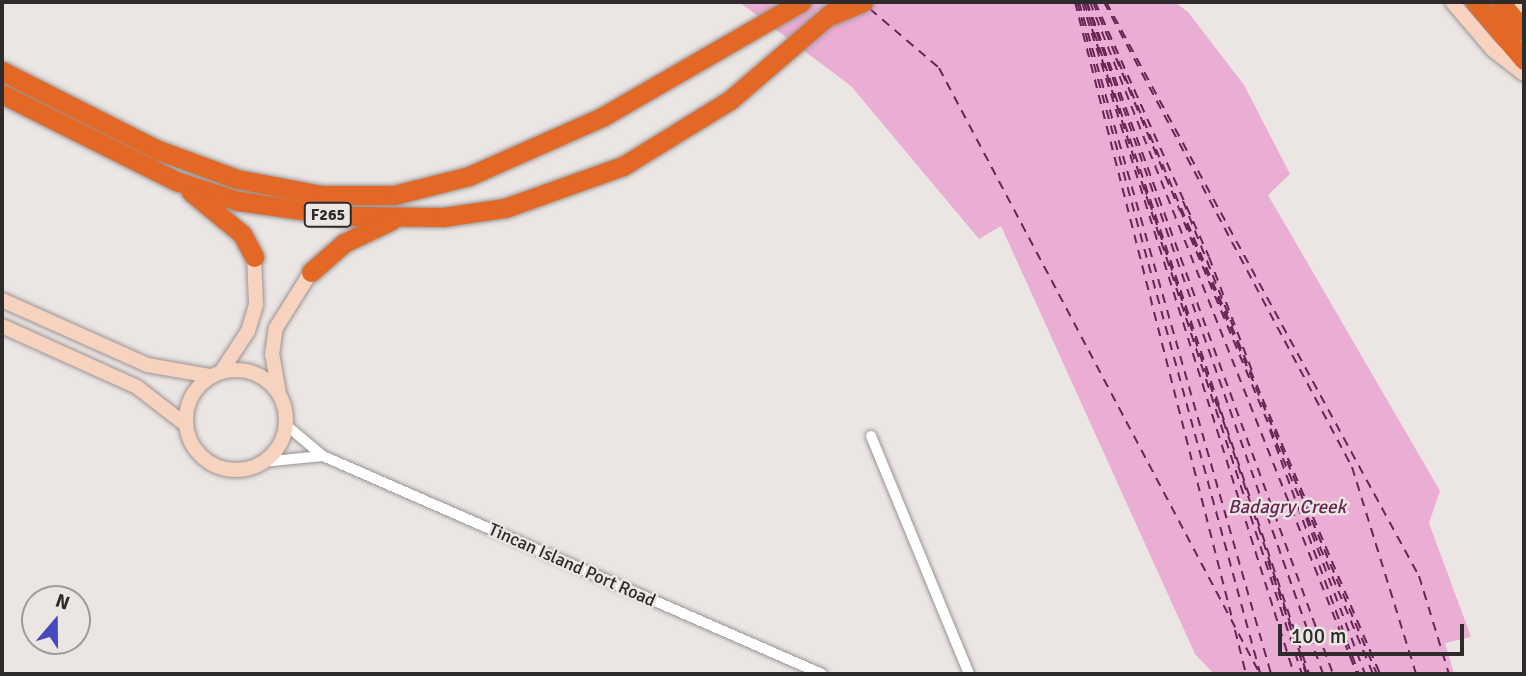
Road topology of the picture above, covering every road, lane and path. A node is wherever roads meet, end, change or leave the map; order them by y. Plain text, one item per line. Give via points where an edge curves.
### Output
1 (801, 2) edge
2 (844, 2) edge
3 (863, 2) edge
4 (1452, 2) edge
5 (1475, 2) edge
6 (1500, 2) edge
7 (827, 16) junction
8 (1517, 18) edge
9 (1524, 60) edge
10 (2, 71) edge
11 (1524, 74) edge
12 (2, 94) edge
13 (176, 181) junction
14 (398, 217) junction
15 (254, 257) joint
16 (311, 272) joint
17 (2, 300) edge
18 (2, 326) edge
19 (216, 374) junction
20 (280, 397) junction
21 (186, 425) junction
22 (285, 425) junction
23 (871, 436) dead end
24 (323, 456) junction
25 (262, 462) junction
26 (822, 674) edge
27 (969, 674) edge

1 - 10 highway, F265 via 644,93 470,176 432,188 355,197 283,189 193,165
2 - 7 highway, F265
3 - 7 highway
4 - 11 street via 1493,50
5 - 8 highway
6 - 8 highway
7 - 14 highway, F265 via 730,100 665,143 592,180 505,208
8 - 9 highway
12 - 13 highway, F265
13 - 14 highway, F265 via 292,211
13 - 15 highway via 242,233
14 - 16 highway via 344,243
15 - 19 street via 256,304 247,331
16 - 20 street via 276,328 272,355
17 - 19 street via 147,365
18 - 21 street via 137,387
19 - 20 street via 260,376
19 - 21 street via 191,397
20 - 22 street
21 - 25 street via 194,448 213,464 238,470
22 - 24 street, Tincan Island Port Road
22 - 25 street via 281,442
23 - 27 street
24 - 25 street, Tincan Island Port Road
24 - 26 street, Tincan Island Port Road

